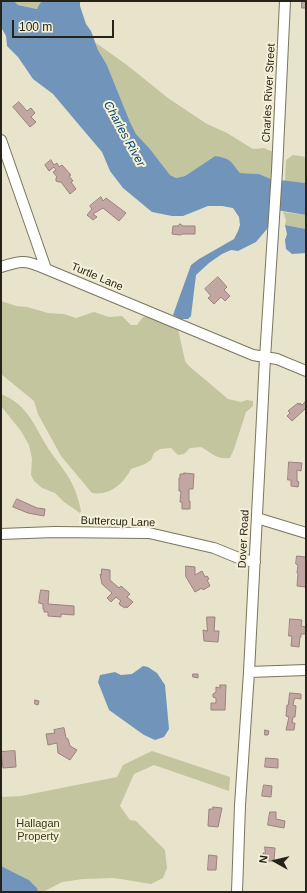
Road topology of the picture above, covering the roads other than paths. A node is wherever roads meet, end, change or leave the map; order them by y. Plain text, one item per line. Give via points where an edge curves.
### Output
1 (285, 1) edge
2 (1, 140) edge
3 (276, 186) joint
4 (1, 267) edge
5 (46, 269) junction
6 (266, 358) junction
7 (306, 371) edge
8 (257, 518) junction
9 (306, 533) edge
10 (1, 534) edge
11 (255, 562) junction
12 (306, 670) edge
13 (249, 672) junction
14 (237, 892) edge

1 - 3 street, Charles River Street
2 - 5 street
3 - 6 street, Dover Road
4 - 5 street, Turtle Lane via 23,261
5 - 6 street, Turtle Lane via 253,355
6 - 7 street, Turtle Lane
6 - 8 street, Dover Road
8 - 9 street
8 - 11 street, Dover Road
10 - 11 street, Buttercup Lane via 148,533 214,548
11 - 13 street, Dover Road
12 - 13 street
13 - 14 street, Dover Road

